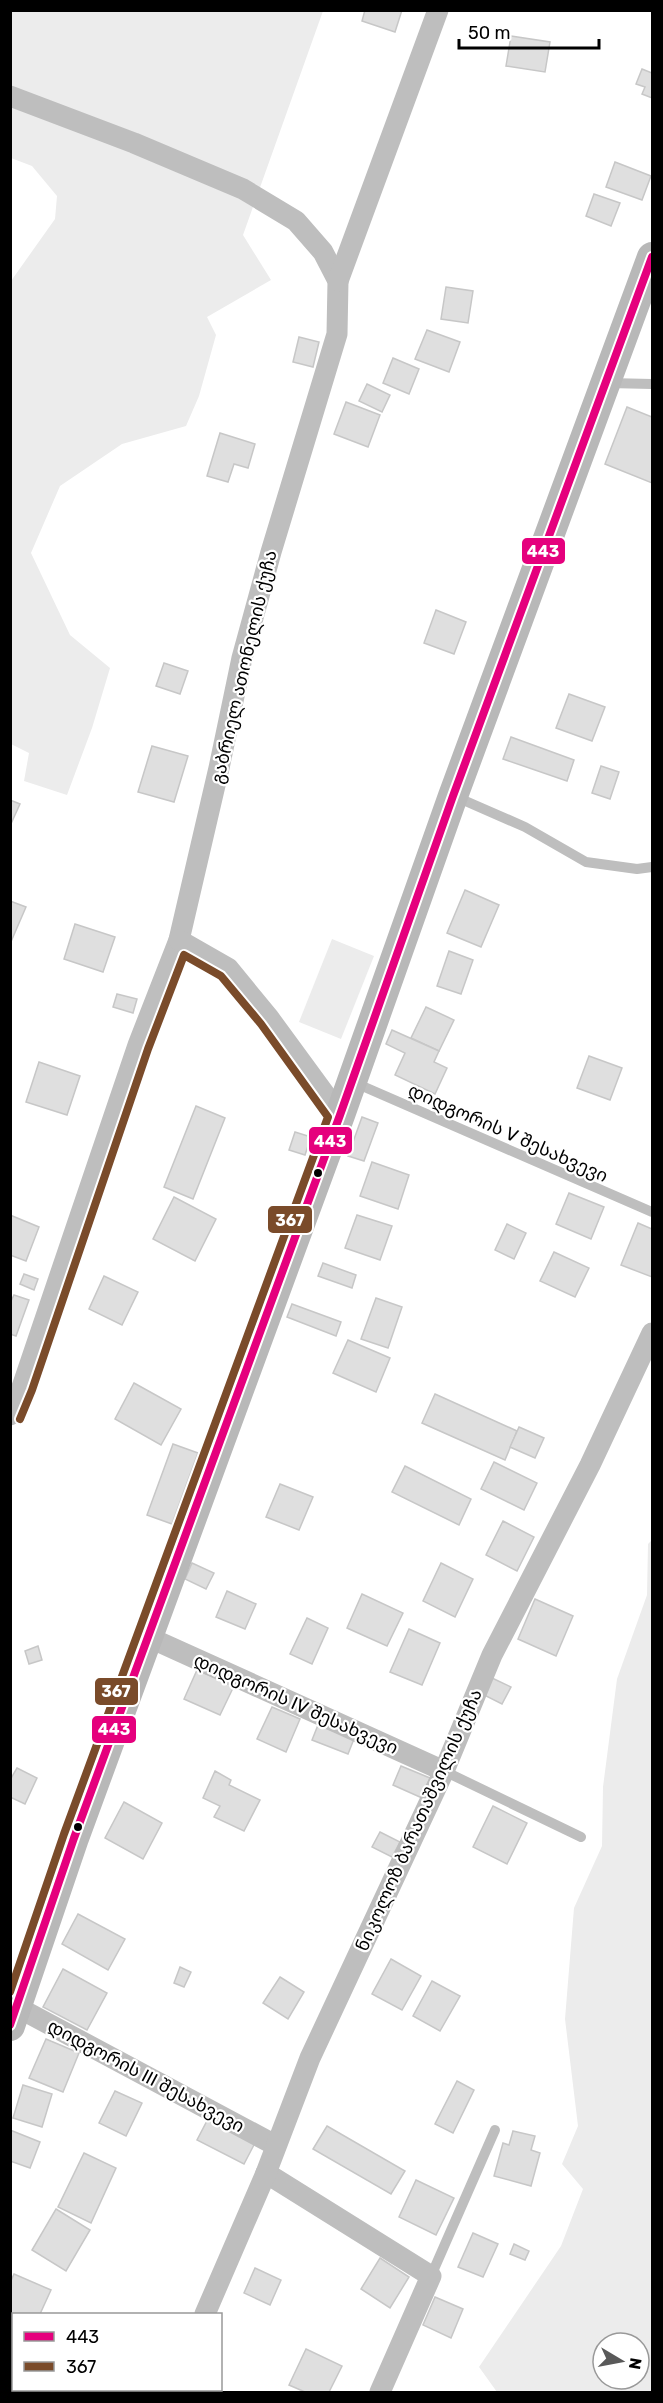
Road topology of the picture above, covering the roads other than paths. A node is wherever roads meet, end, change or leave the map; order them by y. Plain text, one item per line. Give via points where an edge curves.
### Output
1 (438, 10) edge
2 (10, 96) edge
3 (652, 256) edge
4 (338, 280) junction
5 (604, 383) junction
6 (652, 384) edge
7 (453, 796) junction
8 (652, 867) edge
9 (179, 940) junction
10 (352, 1081) junction
11 (340, 1115) junction
12 (652, 1212) edge
13 (652, 1333) edge
14 (10, 1415) edge
15 (148, 1637) junction
16 (444, 1771) junction
17 (581, 1837) dead end
18 (14, 2017) edge
19 (495, 2130) dead end
20 (275, 2145) junction
21 (266, 2173) junction
22 (431, 2276) junction
23 (205, 2313) edge
24 (380, 2392) edge

1 - 4 street
2 - 4 street, გაბრიელ ათონელის ქუჩა via 243,189 296,221 323,252
3 - 5 street
4 - 9 street, გაბრიელ ათონელის ქუჩა via 337,334 242,658
5 - 6 lane
5 - 7 street
7 - 8 lane via 525,827 586,862 637,869
7 - 10 street
9 - 11 street via 228,968
9 - 14 street, გაბრიელ ათონელის ქუჩა via 138,1045
10 - 11 street
10 - 12 lane, დიდგორის V შესახვევი
11 - 15 street
13 - 16 street, ნიკოლოზ ბარათაშვილის ქუჩა via 590,1465 492,1655
15 - 16 street, დიდგორის IV შესახვევი
15 - 18 street
16 - 17 lane
16 - 20 street, ნიკოლოზ ბარათაშვილის ქუჩა via 310,2058
18 - 20 street, დიდგორის III შესახვევი
19 - 22 lane
20 - 21 street, ნიკოლოზ ბარათაშვილის ქუჩა
21 - 22 street
21 - 23 street, ნიკოლოზ ბარათაშვილის ქუჩა
22 - 24 street

